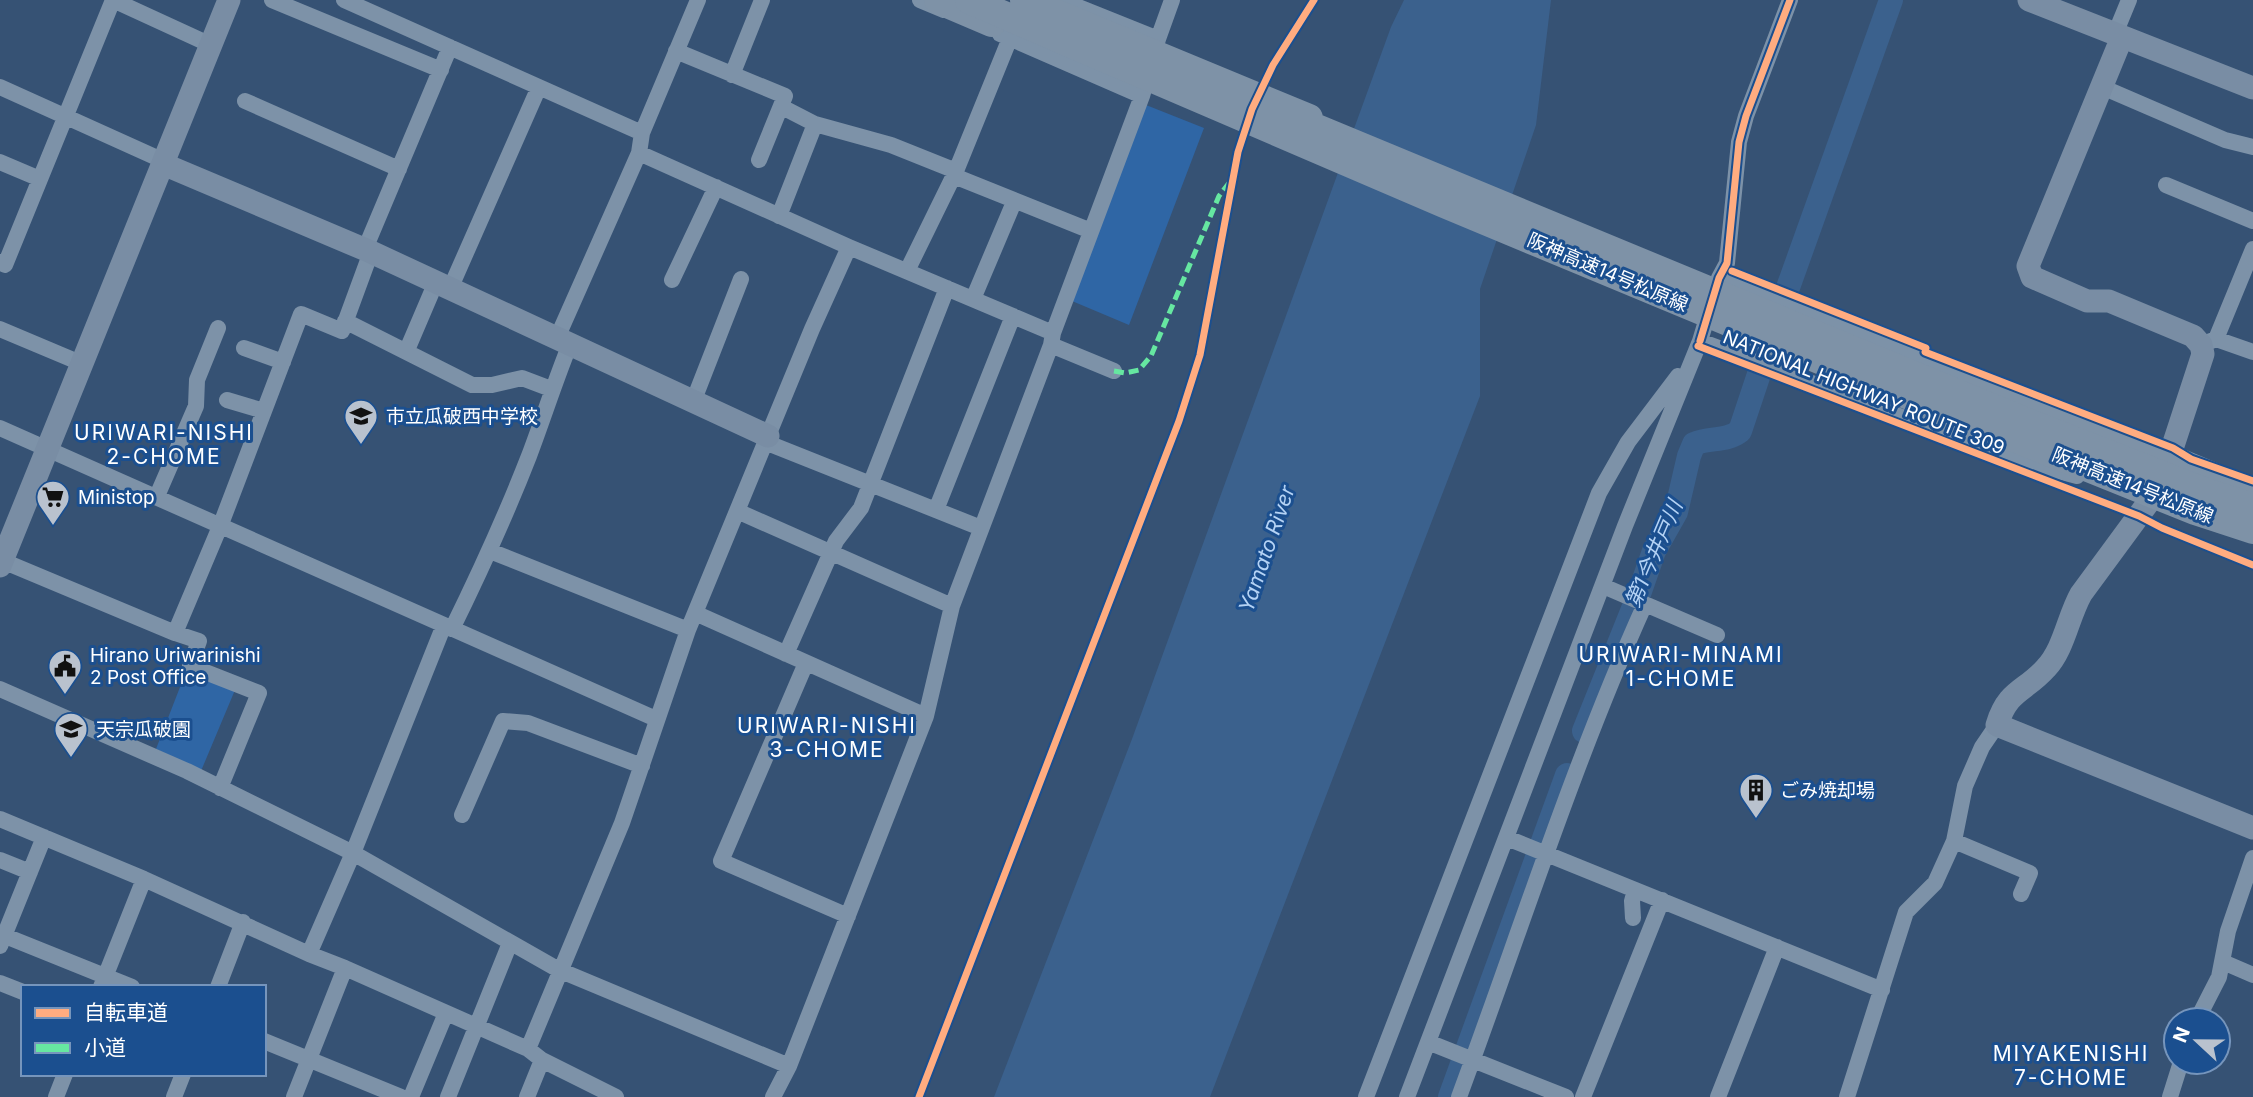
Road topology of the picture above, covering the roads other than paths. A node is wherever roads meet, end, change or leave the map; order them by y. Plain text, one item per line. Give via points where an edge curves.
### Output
1 (113, 0) edge
2 (229, 0) edge
3 (272, 0) edge
4 (344, 0) edge
5 (698, 0) edge
6 (762, 0) edge
7 (920, 0) edge
8 (938, 0) edge
9 (969, 0) edge
10 (1010, 0) edge
11 (1024, 0) edge
12 (1061, 0) edge
13 (1172, 0) edge
14 (1790, 0) edge
15 (2029, 0) edge
16 (2129, 0) edge
17 (2119, 36) junction
18 (1010, 38) junction
19 (1158, 39) junction
20 (211, 45) junction
21 (450, 47) junction
22 (676, 51) junction
23 (441, 70) junction
24 (732, 75) junction
25 (2251, 82) edge
26 (0, 87) edge
27 (539, 87) junction
28 (2102, 87) junction
29 (1142, 96) junction
30 (245, 101) dead end
31 (782, 107) junction
32 (65, 116) junction
33 (815, 124) junction
34 (642, 132) junction
35 (2253, 147) edge
36 (639, 153) junction
37 (759, 160) dead end
38 (0, 162) edge
39 (164, 163) junction
40 (399, 169) junction
41 (955, 174) junction
42 (40, 179) junction
43 (2166, 185) dead end
44 (716, 187) junction
45 (1014, 202) junction
46 (779, 216) junction
47 (2253, 221) edge
48 (1091, 232) junction
49 (849, 247) junction
50 (2253, 248) edge
51 (368, 251) junction
52 (1610, 251) junction
53 (0, 262) edge
54 (907, 271) junction
55 (1719, 278) junction
56 (741, 279) dead end
57 (672, 280) dead end
58 (443, 286) junction
59 (947, 288) junction
60 (973, 299) junction
61 (1013, 316) junction
62 (345, 321) junction
63 (0, 330) edge
64 (220, 336) dead end
65 (1052, 339) junction
66 (563, 341) junction
67 (1700, 341) junction
68 (2209, 342) junction
69 (244, 348) dead end
70 (407, 350) junction
71 (2253, 352) edge
72 (1822, 361) junction
73 (283, 362) junction
74 (83, 364) junction
75 (1114, 370) dead end
76 (551, 389) junction
77 (227, 400) dead end
78 (693, 402) junction
79 (264, 411) junction
80 (0, 428) edge
81 (767, 439) junction
82 (49, 450) junction
83 (2170, 457) junction
84 (2077, 476) junction
85 (872, 484) junction
86 (2253, 494) edge
87 (157, 496) junction
88 (2148, 503) junction
89 (2253, 507) edge
90 (936, 510) junction
91 (737, 511) junction
92 (221, 524) junction
93 (981, 528) junction
94 (2253, 530) edge
95 (2253, 543) edge
96 (2253, 550) edge
97 (490, 551) junction
98 (832, 552) junction
99 (0, 566) edge
100 (1603, 586) junction
101 (1643, 603) junction
102 (952, 606) junction
103 (695, 613) junction
104 (448, 627) junction
105 (688, 631) junction
106 (176, 633) junction
107 (1717, 635) dead end
108 (786, 654) junction
109 (806, 663) junction
110 (0, 689) edge
111 (926, 716) junction
112 (656, 719) junction
113 (1997, 725) junction
114 (642, 766) junction
115 (220, 788) junction
116 (462, 816) dead end
117 (0, 819) edge
118 (2253, 828) edge
119 (44, 837) junction
120 (1508, 838) junction
121 (1954, 841) junction
122 (353, 853) junction
123 (1545, 853) junction
124 (2253, 859) edge
125 (0, 860) edge
126 (30, 872) junction
127 (144, 879) junction
128 (1635, 890) junction
129 (2021, 894) dead end
130 (1661, 901) junction
131 (848, 916) junction
132 (243, 922) junction
133 (2, 938) edge
134 (510, 943) junction
135 (1644, 944) junction
136 (1777, 947) junction
137 (309, 954) junction
138 (2223, 962) junction
139 (345, 968) junction
140 (559, 970) junction
141 (2253, 975) edge
142 (103, 981) edge
143 (0, 983) edge
144 (122, 985) edge
145 (219, 985) edge
146 (1882, 990) junction
147 (21, 991) edge
148 (2204, 1006) edge
149 (446, 1013) junction
150 (475, 1026) junction
151 (266, 1042) edge
152 (1429, 1042) junction
153 (528, 1049) junction
154 (309, 1060) junction
155 (542, 1060) junction
156 (1472, 1060) junction
157 (789, 1066) junction
158 (64, 1076) edge
159 (182, 1076) edge
160 (2177, 1076) edge
161 (56, 1097) edge
162 (174, 1097) edge
163 (294, 1097) edge
164 (401, 1097) edge
165 (411, 1097) edge
166 (448, 1097) edge
167 (527, 1097) edge
168 (616, 1097) edge
169 (773, 1097) edge
170 (1366, 1097) edge
171 (1407, 1097) edge
172 (1459, 1097) edge
173 (1566, 1097) edge
174 (1583, 1097) edge
175 (1718, 1097) edge
176 (1847, 1097) edge
177 (2170, 1097) edge

1 - 20 street
1 - 32 street
2 - 20 street
3 - 23 street
4 - 21 street
5 - 22 street
6 - 24 street
7 - 18 street
8 - 84 highway, NATIONAL HIGHWAY ROUTE 309 via 1701,325
9 - 72 highway, 阪神高速14号松原線, bridge
10 - 52 highway, 阪神高速14号松原線, bridge
11 - 83 highway, bridge via 1522,208 1992,393
12 - 19 street
13 - 19 street
14 - 55 street via 1739,142 1727,262
15 - 17 street
16 - 17 street
17 - 25 street
17 - 28 street
18 - 29 street
18 - 41 street
19 - 29 street
20 - 39 street
21 - 23 street
21 - 27 street
22 - 24 street
22 - 34 street
23 - 40 street
24 - 31 street via 785,96
26 - 32 street
27 - 34 street
27 - 58 street
28 - 35 street via 2225,140
28 - 68 street via 2028,266 2032,277 2087,301 2109,301
29 - 48 street
30 - 40 street
31 - 33 street
31 - 37 street
32 - 39 street
32 - 42 street
33 - 41 street via 891,145
33 - 46 street
34 - 36 street
36 - 44 street
36 - 66 street
38 - 42 street
39 - 51 street
39 - 74 street
40 - 51 street
41 - 45 street
41 - 54 street
42 - 53 street via 5,265
43 - 47 street
44 - 46 street
44 - 57 street
45 - 48 street
45 - 60 street
46 - 49 street
48 - 65 street
49 - 54 street
49 - 81 street
50 - 68 street
51 - 58 street
51 - 62 street
52 - 86 highway, bridge via 1722,282
52 - 89 highway, 阪神高速14号松原線, bridge via 2072,439
54 - 59 street
55 - 67 street
55 - 83 street
56 - 78 street
58 - 66 street
58 - 70 street
59 - 60 street
59 - 85 street
60 - 61 street
61 - 65 street
61 - 90 street
62 - 70 street
62 - 73 street via 342,331 301,314
63 - 74 street
64 - 87 street via 197,380 195,406
65 - 75 street
65 - 93 street
66 - 76 street
66 - 78 street
67 - 84 street via 2016,460
67 - 100 street
67 - 170 street via 1669,391 1628,442 1599,493
68 - 71 street
68 - 83 street
69 - 73 street
70 - 76 street via 472,385 522,378
72 - 94 highway, 阪神高速14号松原線, bridge
72 - 96 highway, bridge via 2102,488
73 - 79 street
74 - 82 street
76 - 97 street
77 - 79 street
78 - 81 street
79 - 92 street
80 - 82 street
81 - 85 street
81 - 91 street
82 - 87 street
82 - 99 street
83 - 86 highway
83 - 88 street
84 - 88 highway, NATIONAL HIGHWAY ROUTE 309
85 - 90 street
85 - 98 street
87 - 92 street
88 - 95 highway, NATIONAL HIGHWAY ROUTE 309
88 - 113 street via 2077,601 2047,668 2003,705
90 - 93 street
91 - 98 street
91 - 103 street
92 - 104 street
92 - 106 street
93 - 102 street
97 - 104 street
97 - 105 street
98 - 102 street
98 - 108 street
99 - 106 street via 10,564
100 - 101 street
100 - 120 street
101 - 107 street
101 - 123 street
102 - 111 street
103 - 105 street
103 - 108 street
104 - 112 street
104 - 122 street
105 - 112 street
106 - 115 street via 199,641 190,666 259,693
108 - 109 street
109 - 111 street
109 - 131 street via 721,861
110 - 115 street
111 - 131 street
112 - 114 street
113 - 118 street
113 - 121 street via 1965,786
114 - 116 street via 528,723 503,721
114 - 140 street
115 - 122 street
117 - 119 street
119 - 126 street
119 - 127 street
120 - 123 street
120 - 152 street
121 - 129 street via 2030,873
121 - 146 street via 1935,883 1906,912
122 - 134 street
122 - 137 street
123 - 128 street
123 - 156 street
124 - 138 street via 2228,931
125 - 126 street
126 - 133 street
127 - 132 street
127 - 142 street
128 - 130 street
128 - 135 street via 1634,920
130 - 135 street
130 - 136 street
131 - 157 street
132 - 137 street
132 - 145 street
133 - 142 street
134 - 140 street
134 - 150 street
135 - 174 street
136 - 146 street
136 - 175 street
137 - 139 street
138 - 141 street
138 - 148 street
139 - 149 street
139 - 154 street
140 - 153 street
140 - 157 street
142 - 144 street
143 - 147 street
146 - 176 street
149 - 150 street
149 - 165 street
150 - 153 street
150 - 166 street
151 - 154 street
152 - 156 street
152 - 171 street
153 - 155 street
154 - 163 street
154 - 164 street
155 - 167 street
155 - 168 street
156 - 172 street
156 - 173 street
157 - 169 street
158 - 161 street
159 - 162 street
160 - 177 street

